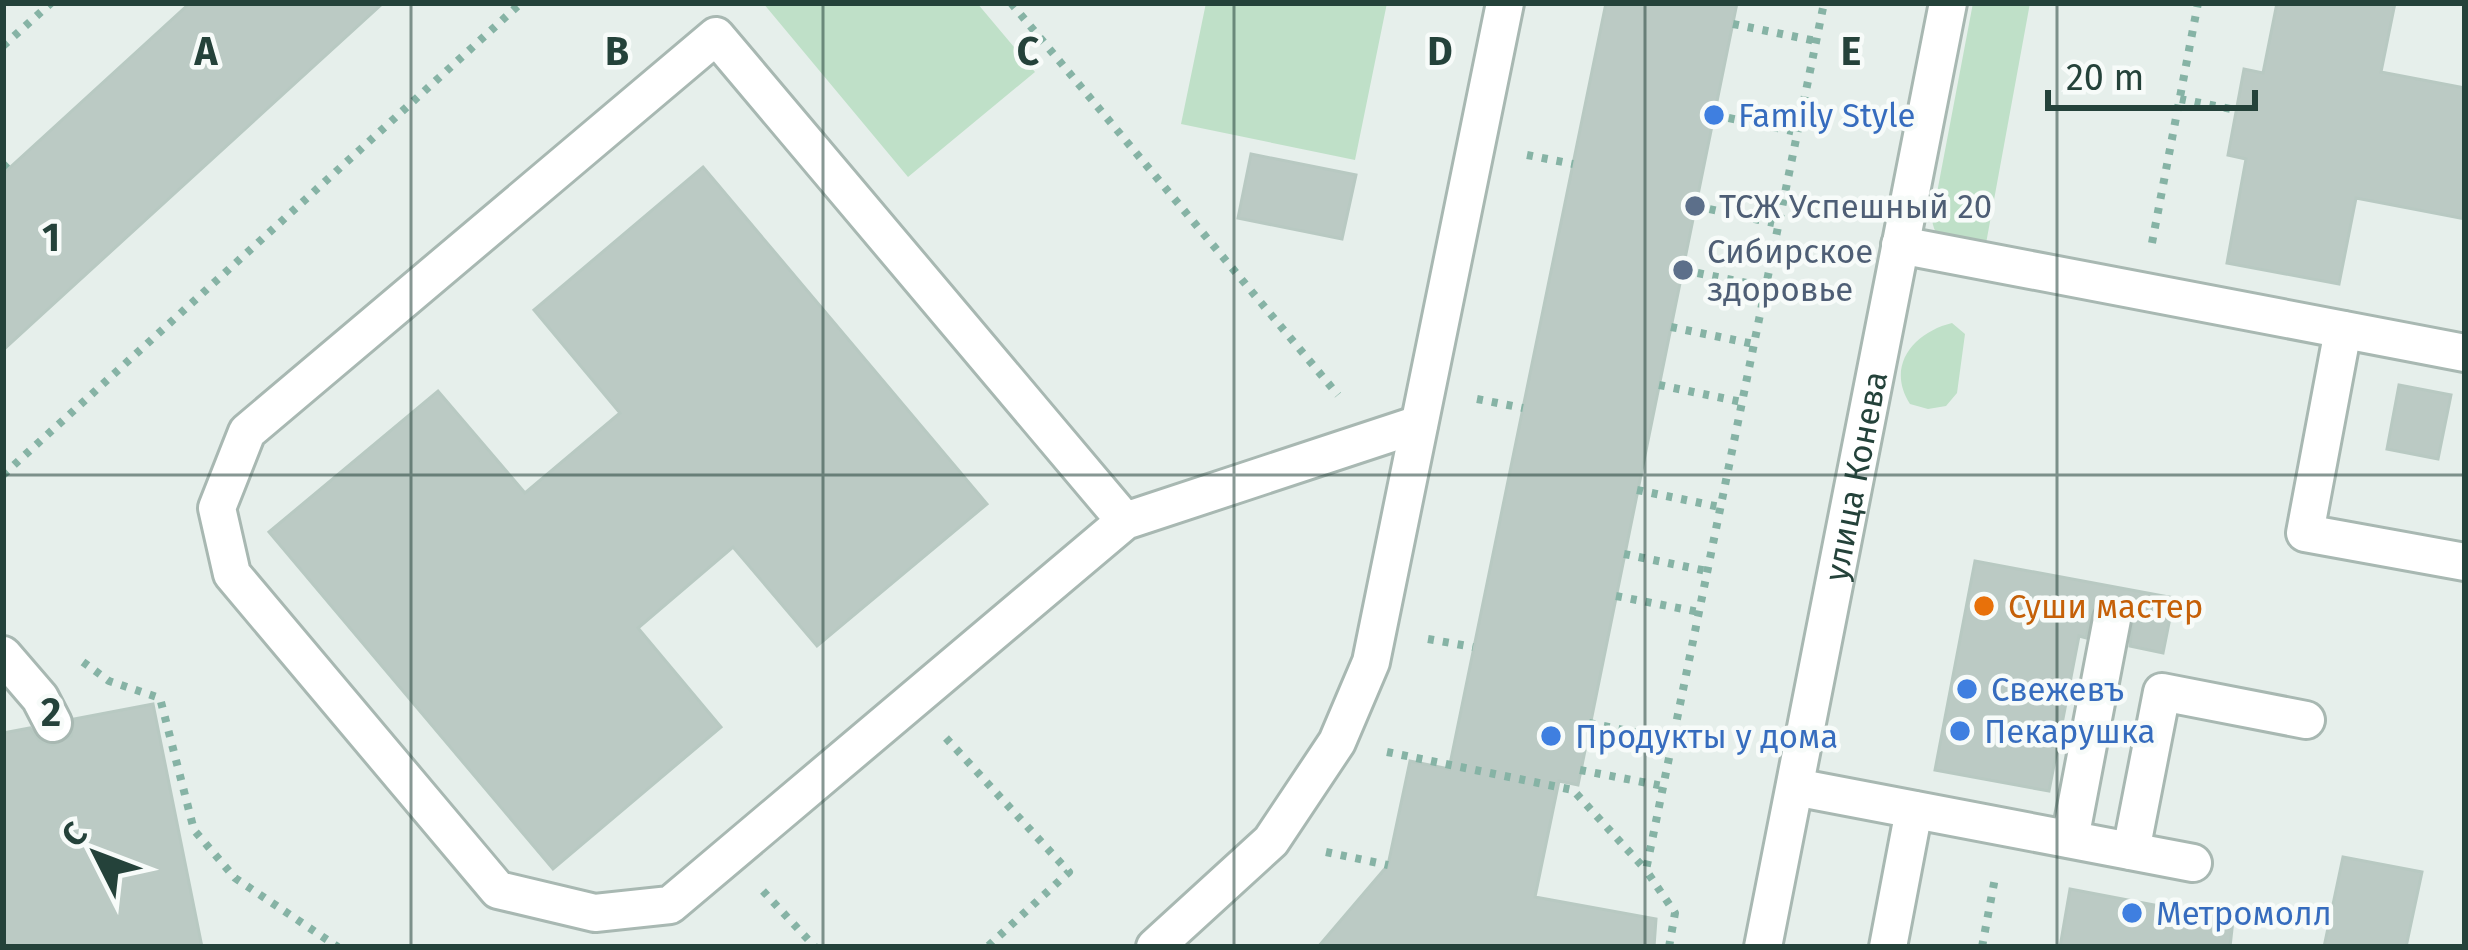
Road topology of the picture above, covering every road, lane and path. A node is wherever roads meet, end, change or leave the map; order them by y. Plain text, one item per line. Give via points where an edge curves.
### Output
1 (51, 3) edge
2 (521, 3) edge
3 (1011, 3) edge
4 (1505, 3) edge
5 (1824, 3) edge
6 (1948, 3) edge
7 (2198, 3) edge
8 (1733, 24) dead end
9 (1816, 41) junction
10 (3, 46) edge
11 (2180, 99) junction
12 (2236, 110) dead end
13 (1714, 115) dead end
14 (1797, 132) junction
15 (1513, 152) dead end
16 (1573, 164) dead end
17 (1695, 206) dead end
18 (1778, 224) junction
19 (1900, 245) junction
20 (1683, 270) dead end
21 (1766, 287) junction
22 (2142, 291) junction
23 (1671, 327) dead end
24 (2344, 330) junction
25 (1754, 344) junction
26 (2465, 353) edge
27 (1659, 386) dead end
28 (1463, 396) dead end
29 (1742, 402) junction
30 (1522, 408) dead end
31 (1419, 424) junction
32 (1375, 439) junction
33 (3, 475) edge
34 (1637, 490) dead end
35 (1720, 507) junction
36 (1125, 521) junction
37 (1624, 554) dead end
38 (2465, 562) edge
39 (1707, 571) junction
40 (1616, 596) dead end
41 (1699, 612) junction
42 (2112, 619) dead end
43 (1413, 636) dead end
44 (1473, 647) dead end
45 (3, 655) edge
46 (74, 656) dead end
47 (913, 700) junction
48 (2306, 720) dead end
49 (53, 723) dead end
50 (1589, 723) dead end
51 (1672, 740) junction
52 (1337, 742) junction
53 (1580, 770) dead end
54 (1663, 786) junction
55 (1795, 787) junction
56 (1914, 810) junction
57 (2005, 827) junction
58 (2070, 839) junction
59 (2131, 851) junction
60 (1333, 853) dead end
61 (730, 854) junction
62 (2193, 863) dead end
63 (1388, 865) dead end
64 (1646, 870) junction
65 (338, 947) edge
66 (815, 947) edge
67 (987, 947) edge
68 (1155, 947) edge
69 (1669, 947) edge
70 (1763, 947) edge
71 (1888, 947) edge
72 (1982, 947) edge

1 - 10 path
2 - 33 path
3 - 32 path
4 - 31 street
5 - 9 path
6 - 19 street, улица Конева
7 - 11 path
8 - 9 path
9 - 14 path
11 - 12 path
11 - 22 path
13 - 14 path
14 - 18 path
15 - 16 path
17 - 18 path
18 - 21 path
19 - 22 street
19 - 55 street, улица Конева
20 - 21 path
21 - 25 path
22 - 24 street
23 - 25 path
24 - 26 street
24 - 38 street via 2306,533
25 - 29 path
27 - 29 path
28 - 30 path
29 - 35 path
31 - 32 street
31 - 52 street via 1371,662
32 - 36 street
34 - 35 path
35 - 39 path
36 - 47 street
36 - 61 street via 716,36 247,432 217,508 232,574 498,890 595,913 670,905
37 - 39 path
39 - 41 path
40 - 41 path
41 - 51 path
42 - 58 street
43 - 44 path
45 - 49 street
46 - 65 path via 110,681 160,698 194,830 235,878
47 - 61 street
47 - 67 path via 1069,872
48 - 59 street via 2162,692
50 - 51 path
51 - 54 path
52 - 64 path via 1574,790
52 - 68 street via 1271,841
53 - 54 path
54 - 64 path
55 - 56 street
55 - 70 street, улица Конева
56 - 57 street
56 - 71 street
57 - 58 street
57 - 72 path
58 - 59 street
59 - 62 street
60 - 63 path
61 - 66 path
64 - 69 path via 1675,913

